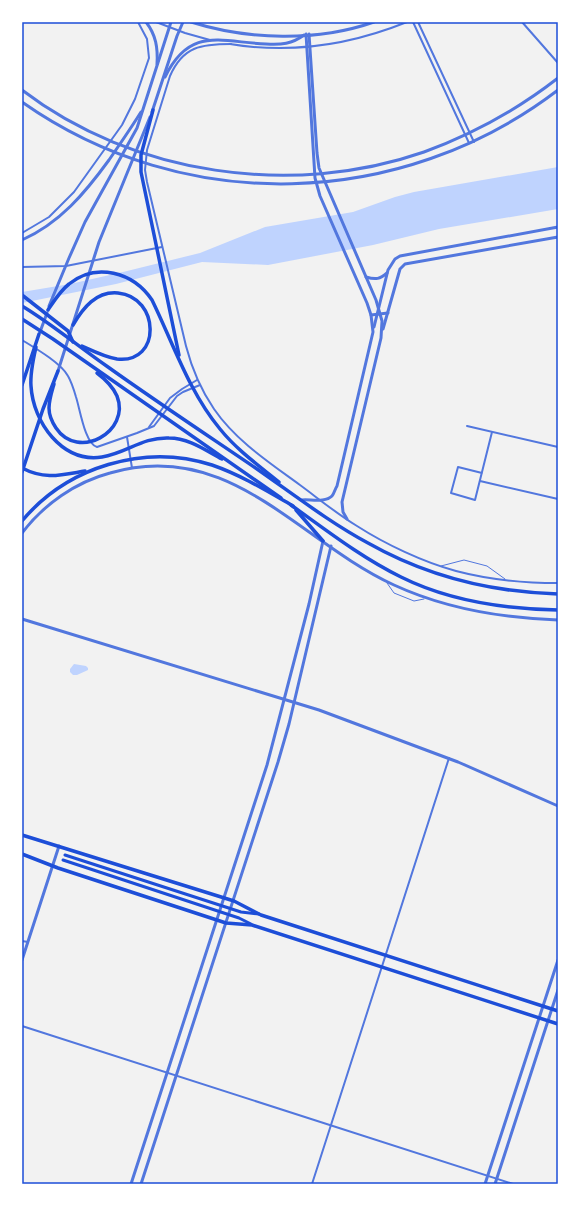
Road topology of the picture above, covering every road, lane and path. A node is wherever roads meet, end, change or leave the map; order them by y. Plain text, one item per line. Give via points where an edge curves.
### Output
1 (138, 22) edge
2 (146, 22) edge
3 (156, 22) edge
4 (171, 22) edge
5 (183, 22) edge
6 (191, 22) edge
7 (374, 22) edge
8 (406, 22) edge
9 (413, 22) edge
10 (418, 22) edge
11 (522, 22) edge
12 (307, 34) junction
13 (231, 44) junction
14 (308, 47) junction
15 (558, 63) edge
16 (156, 69) junction
17 (558, 78) edge
18 (22, 90) edge
19 (159, 90) junction
20 (558, 90) edge
21 (22, 102) edge
22 (144, 107) junction
23 (153, 110) junction
24 (470, 133) junction
25 (466, 135) junction
26 (111, 141) junction
27 (474, 142) junction
28 (470, 144) junction
29 (106, 149) junction
30 (147, 154) junction
31 (146, 163) junction
32 (315, 173) junction
33 (321, 173) junction
34 (325, 182) junction
35 (316, 183) junction
36 (558, 227) edge
37 (22, 233) edge
38 (558, 236) edge
39 (22, 240) edge
40 (162, 247) junction
41 (22, 267) edge
42 (387, 273) junction
43 (366, 277) junction
44 (22, 295) edge
45 (22, 306) edge
46 (379, 309) junction
47 (48, 310) junction
48 (388, 313) junction
49 (371, 315) junction
50 (22, 319) edge
51 (73, 325) junction
52 (373, 332) junction
53 (382, 333) junction
54 (39, 334) junction
55 (22, 340) edge
56 (74, 342) junction
57 (82, 360) junction
58 (180, 362) junction
59 (58, 371) junction
60 (198, 380) junction
61 (22, 384) edge
62 (200, 386) junction
63 (467, 426) dead end
64 (148, 428) junction
65 (492, 432) junction
66 (127, 437) junction
67 (558, 447) edge
68 (237, 467) junction
69 (22, 468) edge
70 (132, 468) junction
71 (88, 471) junction
72 (22, 472) edge
73 (482, 473) junction
74 (480, 481) junction
75 (558, 499) edge
76 (302, 500) junction
77 (320, 500) junction
78 (293, 506) junction
79 (347, 519) junction
80 (22, 521) edge
81 (22, 532) edge
82 (322, 541) junction
83 (331, 546) junction
84 (441, 566) junction
85 (385, 580) junction
86 (507, 581) junction
87 (558, 583) edge
88 (558, 594) edge
89 (428, 598) junction
90 (558, 610) edge
91 (22, 619) edge
92 (558, 620) edge
93 (285, 699) junction
94 (295, 702) junction
95 (449, 758) junction
96 (558, 806) edge
97 (22, 835) edge
98 (59, 846) junction
99 (22, 854) edge
100 (65, 855) dead end
101 (63, 860) dead end
102 (52, 866) junction
103 (225, 898) junction
104 (234, 901) junction
105 (222, 906) junction
106 (231, 909) junction
107 (220, 912) junction
108 (229, 914) junction
109 (261, 915) junction
110 (217, 920) junction
111 (226, 923) junction
112 (252, 925) junction
113 (22, 941) edge
114 (28, 942) junction
115 (386, 956) junction
116 (22, 960) edge
117 (558, 960) edge
118 (382, 967) junction
119 (558, 990) edge
120 (543, 1006) junction
121 (552, 1009) junction
122 (558, 1011) edge
123 (539, 1018) junction
124 (548, 1021) junction
125 (558, 1024) edge
126 (22, 1026) edge
127 (168, 1073) junction
128 (177, 1076) junction
129 (331, 1125) junction
130 (488, 1176) junction
131 (497, 1179) junction
132 (131, 1184) edge
133 (142, 1184) edge
134 (312, 1184) edge
135 (485, 1184) edge
136 (495, 1184) edge
137 (513, 1184) edge

1 - 26 street via 147,39 149,58 135,99
2 - 16 street via 155,37
3 - 13 street via 200,37
4 - 16 street
5 - 19 street
6 - 12 street via 247,34
7 - 12 street via 335,32
8 - 14 street via 362,38
9 - 25 street
10 - 24 street
11 - 15 street
12 - 14 street
12 - 19 street via 283,45 220,40 198,42 180,54 170,67
13 - 14 street via 275,48
13 - 30 street via 204,45 191,50 173,68
14 - 32 street
14 - 33 street
16 - 22 street
17 - 24 street via 511,111
18 - 26 street via 74,124
19 - 23 street
20 - 27 street via 516,119
21 - 29 street via 67,130
22 - 39 street via 80,198 55,220
22 - 47 street via 133,137 82,229
23 - 51 street via 99,242
23 - 58 main road via 141,155 141,172
24 - 25 street
24 - 27 street
25 - 28 street
25 - 33 street via 401,159
26 - 29 street
26 - 30 street
27 - 28 street
28 - 34 street via 403,168
29 - 31 street
29 - 37 street via 84,181 58,209
30 - 31 street
30 - 32 street via 233,173
31 - 35 street via 232,182
31 - 40 street via 147,182
32 - 33 street
32 - 35 street
33 - 34 street
34 - 35 street
34 - 43 street
35 - 49 street
36 - 42 street via 400,256 391,264
38 - 48 street via 405,264 400,269
40 - 41 street via 66,266
40 - 60 street via 186,346
42 - 43 street via 377,279
42 - 46 street
43 - 46 street
44 - 56 main road via 68,331
45 - 56 main road
46 - 52 street
46 - 53 street
47 - 54 street
47 - 58 main road via 63,289 82,275 98,271 120,274 137,283 148,295
48 - 49 street
48 - 53 street
49 - 52 street
50 - 57 main road
51 - 56 main road via 90,302 104,294 120,294 138,301 151,326 146,346 129,358 117,359
51 - 59 street
52 - 77 street via 337,486 332,496
53 - 79 street via 342,502
54 - 61 main road
54 - 68 main road via 31,375 32,398 42,424 60,445 77,454 95,458 112,455 155,438 180,439 195,444
55 - 66 street via 62,368 68,376 88,440 92,444 97,447
56 - 76 main road
57 - 59 main road via 110,385 117,397 117,418 112,429 99,439 85,443 71,440 53,424 49,408
57 - 68 main road
58 - 76 main road via 211,418 239,450
59 - 72 main road
60 - 62 street
60 - 64 street via 170,398
62 - 64 street via 177,396 157,423
62 - 77 street via 215,410 234,432 269,463
63 - 65 street
64 - 66 street
65 - 67 street
65 - 73 street
66 - 70 street
68 - 78 main road
69 - 71 main road via 36,474 52,476
70 - 81 street via 101,475 69,490 44,509
70 - 82 street via 179,467 225,479 256,496
71 - 78 main road via 113,463 154,457 183,460 210,465 237,476
71 - 80 main road via 48,495
73 - 74 street
73 - 74 street via 458,467 451,493 475,500
74 - 75 street
76 - 77 street
76 - 88 main road via 368,543 437,574 461,582 498,589
77 - 79 street
78 - 82 main road
78 - 90 main road via 383,568 421,586 491,605
79 - 84 street via 378,539
82 - 83 street
82 - 93 street
83 - 85 street
83 - 94 street
84 - 86 street
84 - 86 lane via 464,560 487,566
85 - 89 street
85 - 89 lane via 394,593 414,601
86 - 87 street
89 - 92 street via 499,616
91 - 93 street
93 - 94 street
93 - 103 street
94 - 95 street
94 - 104 street
95 - 96 street
95 - 115 street
97 - 98 main road
98 - 102 street
98 - 103 main road
99 - 102 main road
100 - 105 main road
101 - 107 main road
102 - 110 main road
102 - 114 street
103 - 104 main road
103 - 105 street
104 - 106 street
104 - 109 main road
105 - 106 main road
105 - 107 street
106 - 108 street
106 - 109 main road
107 - 108 main road
107 - 110 street
108 - 111 street
108 - 112 main road
109 - 115 main road
110 - 111 main road
110 - 127 street
111 - 112 main road
111 - 128 street
112 - 118 main road
113 - 114 street
114 - 116 street
115 - 118 street
115 - 120 main road
117 - 120 street
118 - 123 main road
118 - 129 street
119 - 121 street
120 - 121 main road
120 - 123 street
121 - 122 main road
121 - 124 street
123 - 124 main road
123 - 130 street
124 - 125 main road
124 - 131 street
126 - 127 street
127 - 128 street
127 - 132 street
128 - 129 street
128 - 133 street
129 - 130 street
129 - 134 street
130 - 131 street
130 - 135 street
131 - 136 street
131 - 137 street

